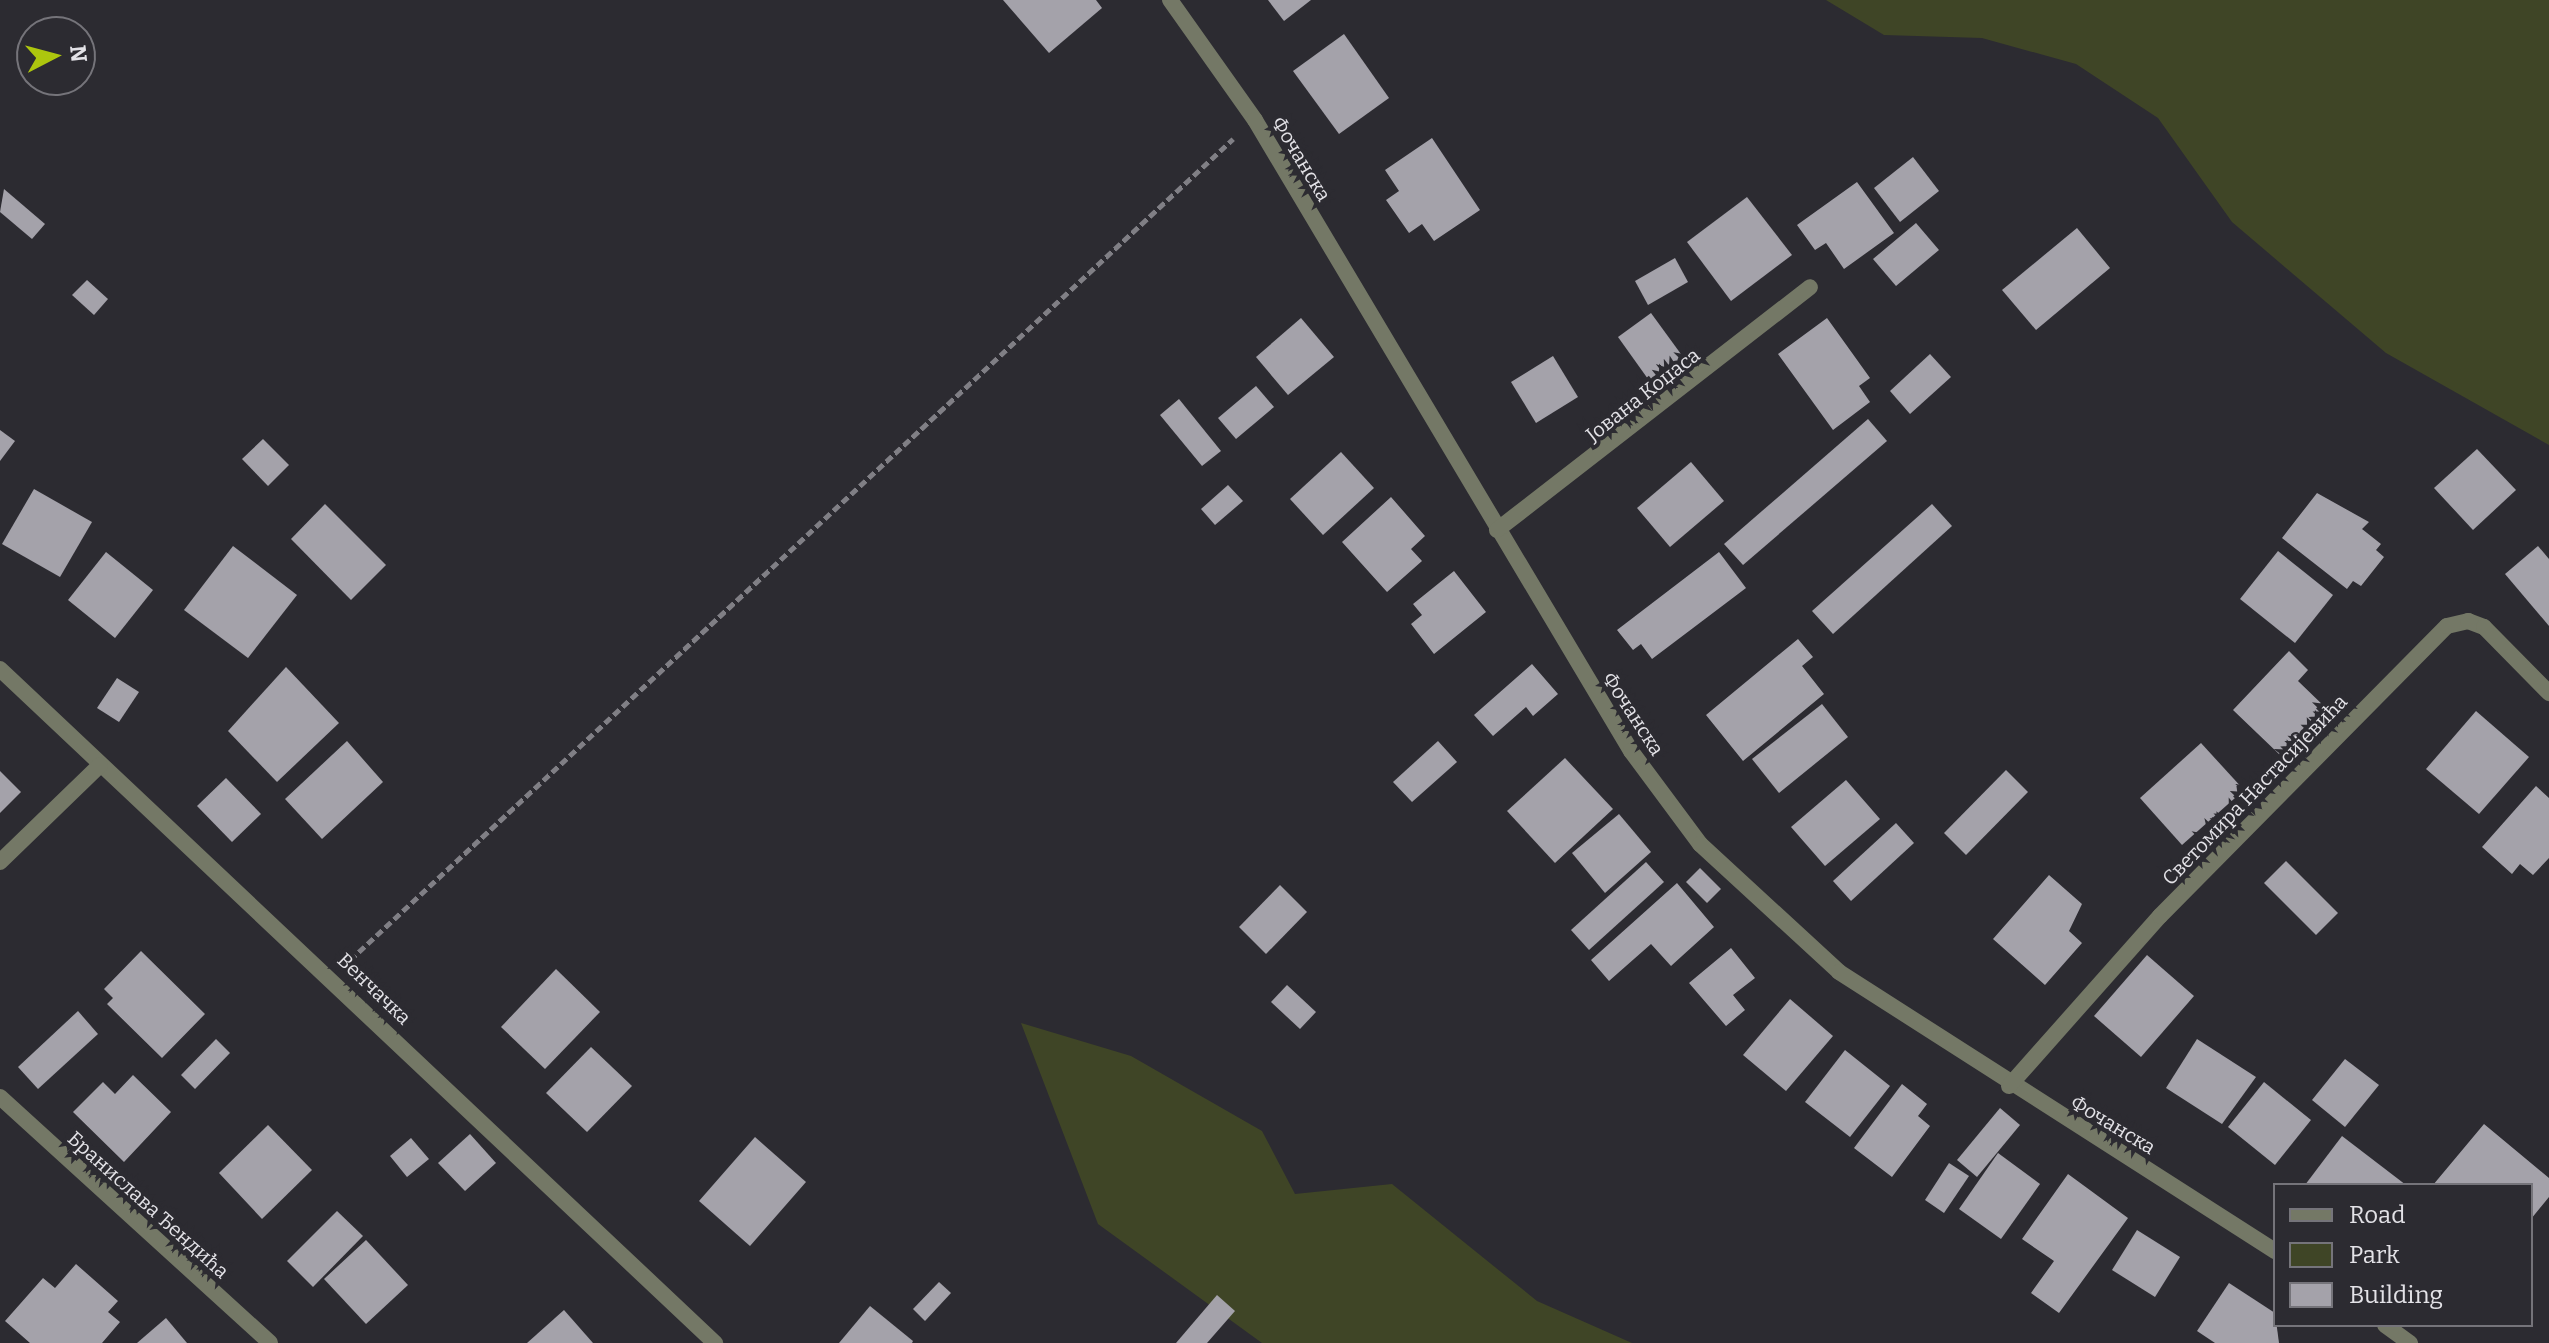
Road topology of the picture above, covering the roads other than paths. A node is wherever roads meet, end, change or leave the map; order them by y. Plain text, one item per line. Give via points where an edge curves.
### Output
1 (1170, 0) edge
2 (1810, 287) dead end
3 (1497, 530) junction
4 (0, 669) edge
5 (2549, 693) edge
6 (100, 765) junction
7 (0, 862) edge
8 (2009, 1086) junction
9 (0, 1097) edge
10 (2273, 1250) edge
11 (2388, 1327) edge
12 (270, 1343) edge
13 (715, 1343) edge
14 (2410, 1343) edge

1 - 3 street, Фочанска via 1255,120
2 - 3 street, Јована Коџаса
3 - 8 street, Фочанска via 1631,751 1700,844 1839,972
4 - 6 street, Венчачка
5 - 8 street, Светомира Настасијевића via 2484,627 2468,621 2447,626 2160,916
6 - 7 street
6 - 13 street, Венчачка via 332,976
8 - 10 street, Фочанска
9 - 12 street, Бранислава Ђендића
11 - 14 street

